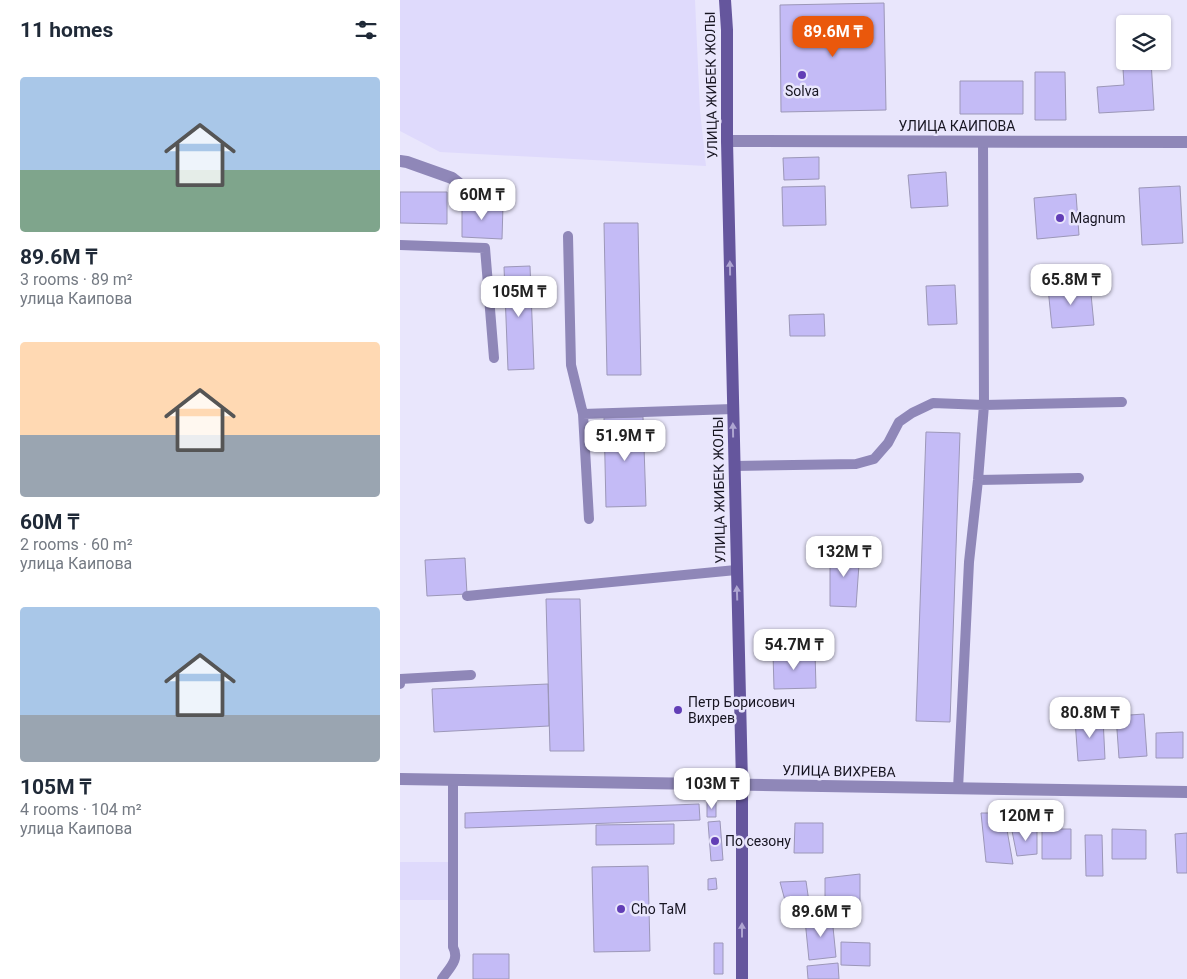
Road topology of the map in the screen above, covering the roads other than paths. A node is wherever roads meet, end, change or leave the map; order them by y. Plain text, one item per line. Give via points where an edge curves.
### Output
1 (725, 0) edge
2 (727, 141) junction
3 (983, 141) junction
4 (1187, 142) edge
5 (400, 161) edge
6 (485, 195) dead end
7 (568, 236) dead end
8 (400, 245) edge
9 (494, 358) dead end
10 (1122, 402) dead end
11 (984, 405) junction
12 (733, 408) junction
13 (583, 414) junction
14 (734, 466) junction
15 (1079, 478) dead end
16 (978, 480) junction
17 (589, 519) dead end
18 (736, 570) junction
19 (467, 596) dead end
20 (471, 675) dead end
21 (400, 684) edge
22 (400, 779) edge
23 (452, 780) junction
24 (742, 784) junction
25 (958, 789) junction
26 (1187, 792) edge
27 (442, 979) edge
28 (742, 979) edge

1 - 2 main road, УЛИЦА ЖИБЕК ЖОЛЫ
2 - 3 street, УЛИЦА КАИПОВА
12 -> 2 main road, УЛИЦА ЖИБЕК ЖОЛЫ
3 - 4 street, УЛИЦА КАИПОВА
3 - 11 lane
5 - 6 street via 452,178 467,190
7 - 13 lane via 571,365
8 - 9 lane via 485,248
10 - 11 lane
11 - 14 lane via 932,403 899,422 888,443 874,459 856,464
11 - 16 lane
12 - 13 lane
14 -> 12 main road, УЛИЦА ЖИБЕК ЖОЛЫ
13 - 17 lane
14 - 18 main road, УЛИЦА ЖИБЕК ЖОЛЫ
15 - 16 lane
16 - 25 lane via 969,562
18 - 19 lane
24 -> 18 main road, УЛИЦА ЖИБЕК ЖОЛЫ
20 - 21 lane via 400,679
22 - 23 street, УЛИЦА ВИХРЕВА
23 - 24 street, УЛИЦА ВИХРЕВА
23 - 27 lane via 453,947 456,955
24 - 25 street, УЛИЦА ВИХРЕВА
28 -> 24 main road, УЛИЦА ЖИБЕК ЖОЛЫ
25 - 26 street, УЛИЦА ВИХРЕВА

